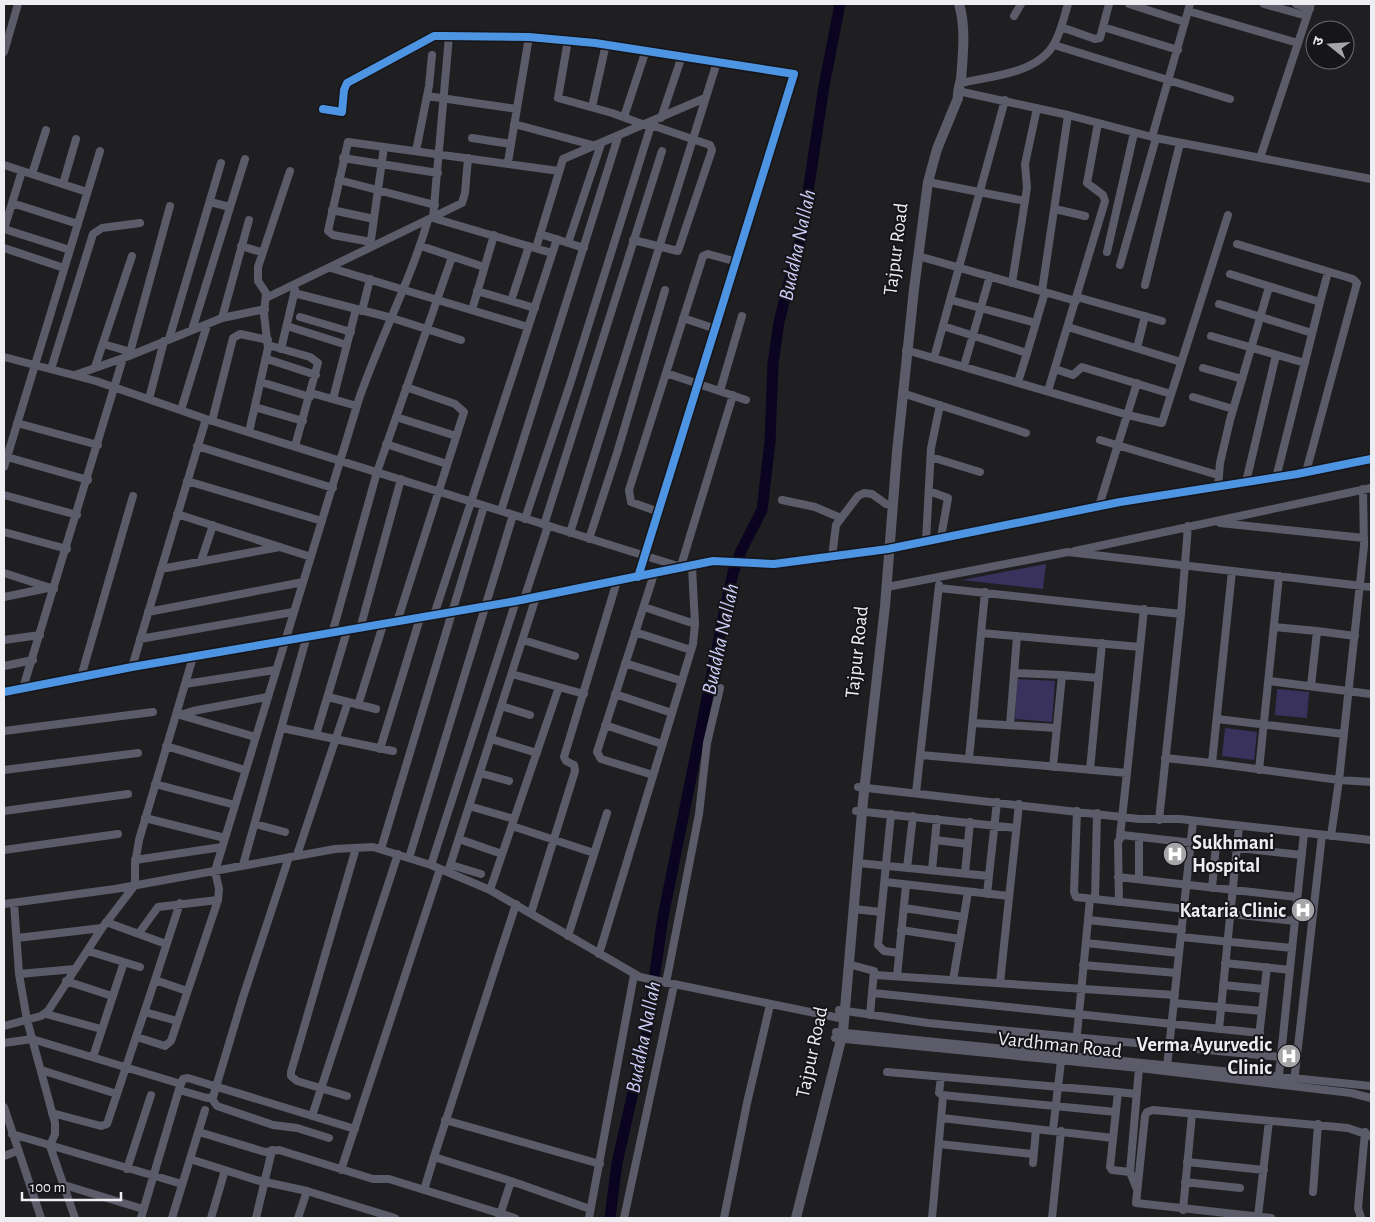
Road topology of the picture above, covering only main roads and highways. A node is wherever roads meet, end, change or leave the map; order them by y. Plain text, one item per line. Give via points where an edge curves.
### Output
1 (959, 4) edge
2 (959, 89) junction
3 (905, 337) junction
4 (885, 550) junction
5 (861, 788) junction
6 (859, 811) junction
7 (841, 1015) junction
8 (839, 1035) junction
9 (789, 1218) edge
10 (796, 1218) edge

1 - 2 main road, Tajpur Road via 962,29
2 - 3 main road, Tajpur Road via 928,182
2 - 3 main road, Tajpur Road via 952,96 931,147 922,181
3 - 4 main road, Tajpur Road via 886,504
3 - 4 main road, Tajpur Road
4 - 5 main road, Tajpur Road
4 - 5 main road, Tajpur Road via 887,587
5 - 6 main road, Tajpur Road
6 - 7 main road, Tajpur Road
6 - 7 main road, Tajpur Road via 854,909
7 - 8 main road, Tajpur Road
8 - 9 main road, Tajpur Road
8 - 10 main road, Tajpur Road

